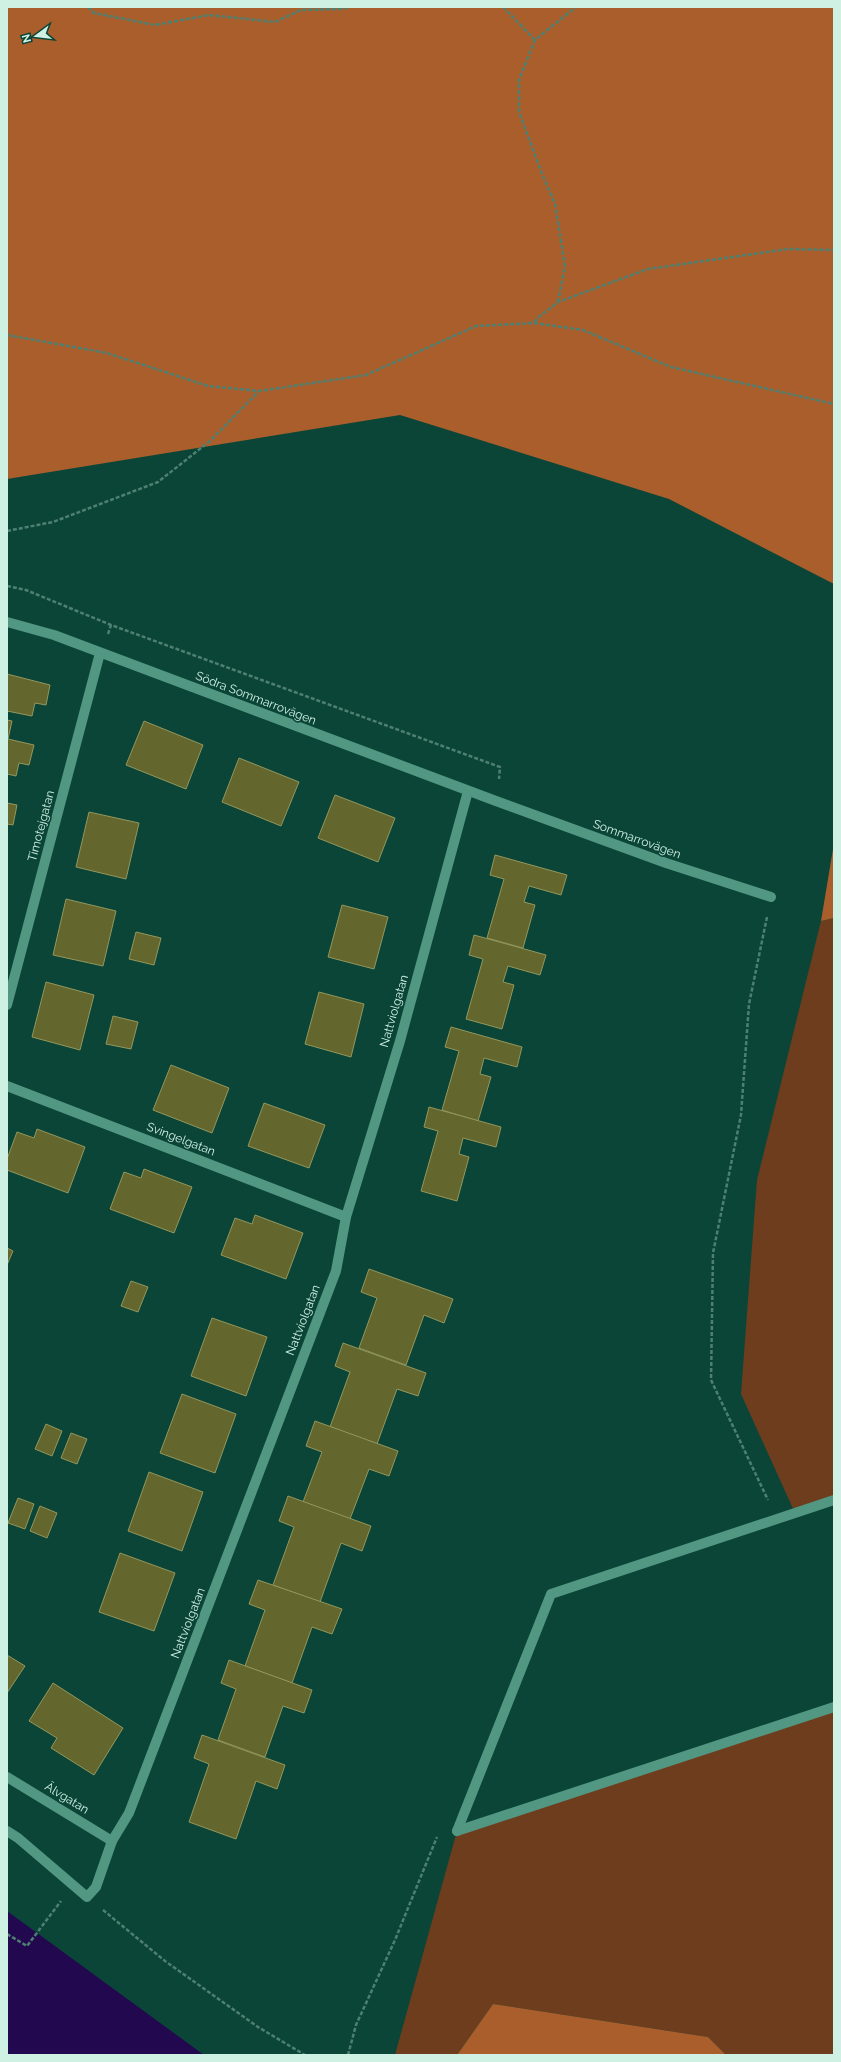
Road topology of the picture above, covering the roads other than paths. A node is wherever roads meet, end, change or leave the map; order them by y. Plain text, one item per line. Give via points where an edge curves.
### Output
1 (7, 622) edge
2 (100, 653) junction
3 (468, 791) junction
4 (496, 801) joint
5 (771, 897) road end
6 (7, 1005) edge
7 (7, 1086) edge
8 (346, 1216) junction
9 (834, 1500) edge
10 (834, 1707) edge
11 (7, 1777) edge
12 (7, 1831) edge
13 (112, 1841) junction

1 - 2 street, Södra Sommarrovägen via 54,635
2 - 3 street, Södra Sommarrovägen
2 - 6 street, Timotejgatan
3 - 4 street, Södra Sommarrovägen
3 - 8 street, Nattviolgatan via 400,1041
4 - 5 street, Sommarrovägen via 666,863
7 - 8 street, Svingelgatan
8 - 13 street, Nattviolgatan via 336,1271 129,1814
9 - 10 street via 551,1594 457,1831
11 - 13 street, Älvgatan
12 - 13 street, Nattviolgatan via 88,1897 96,1887

